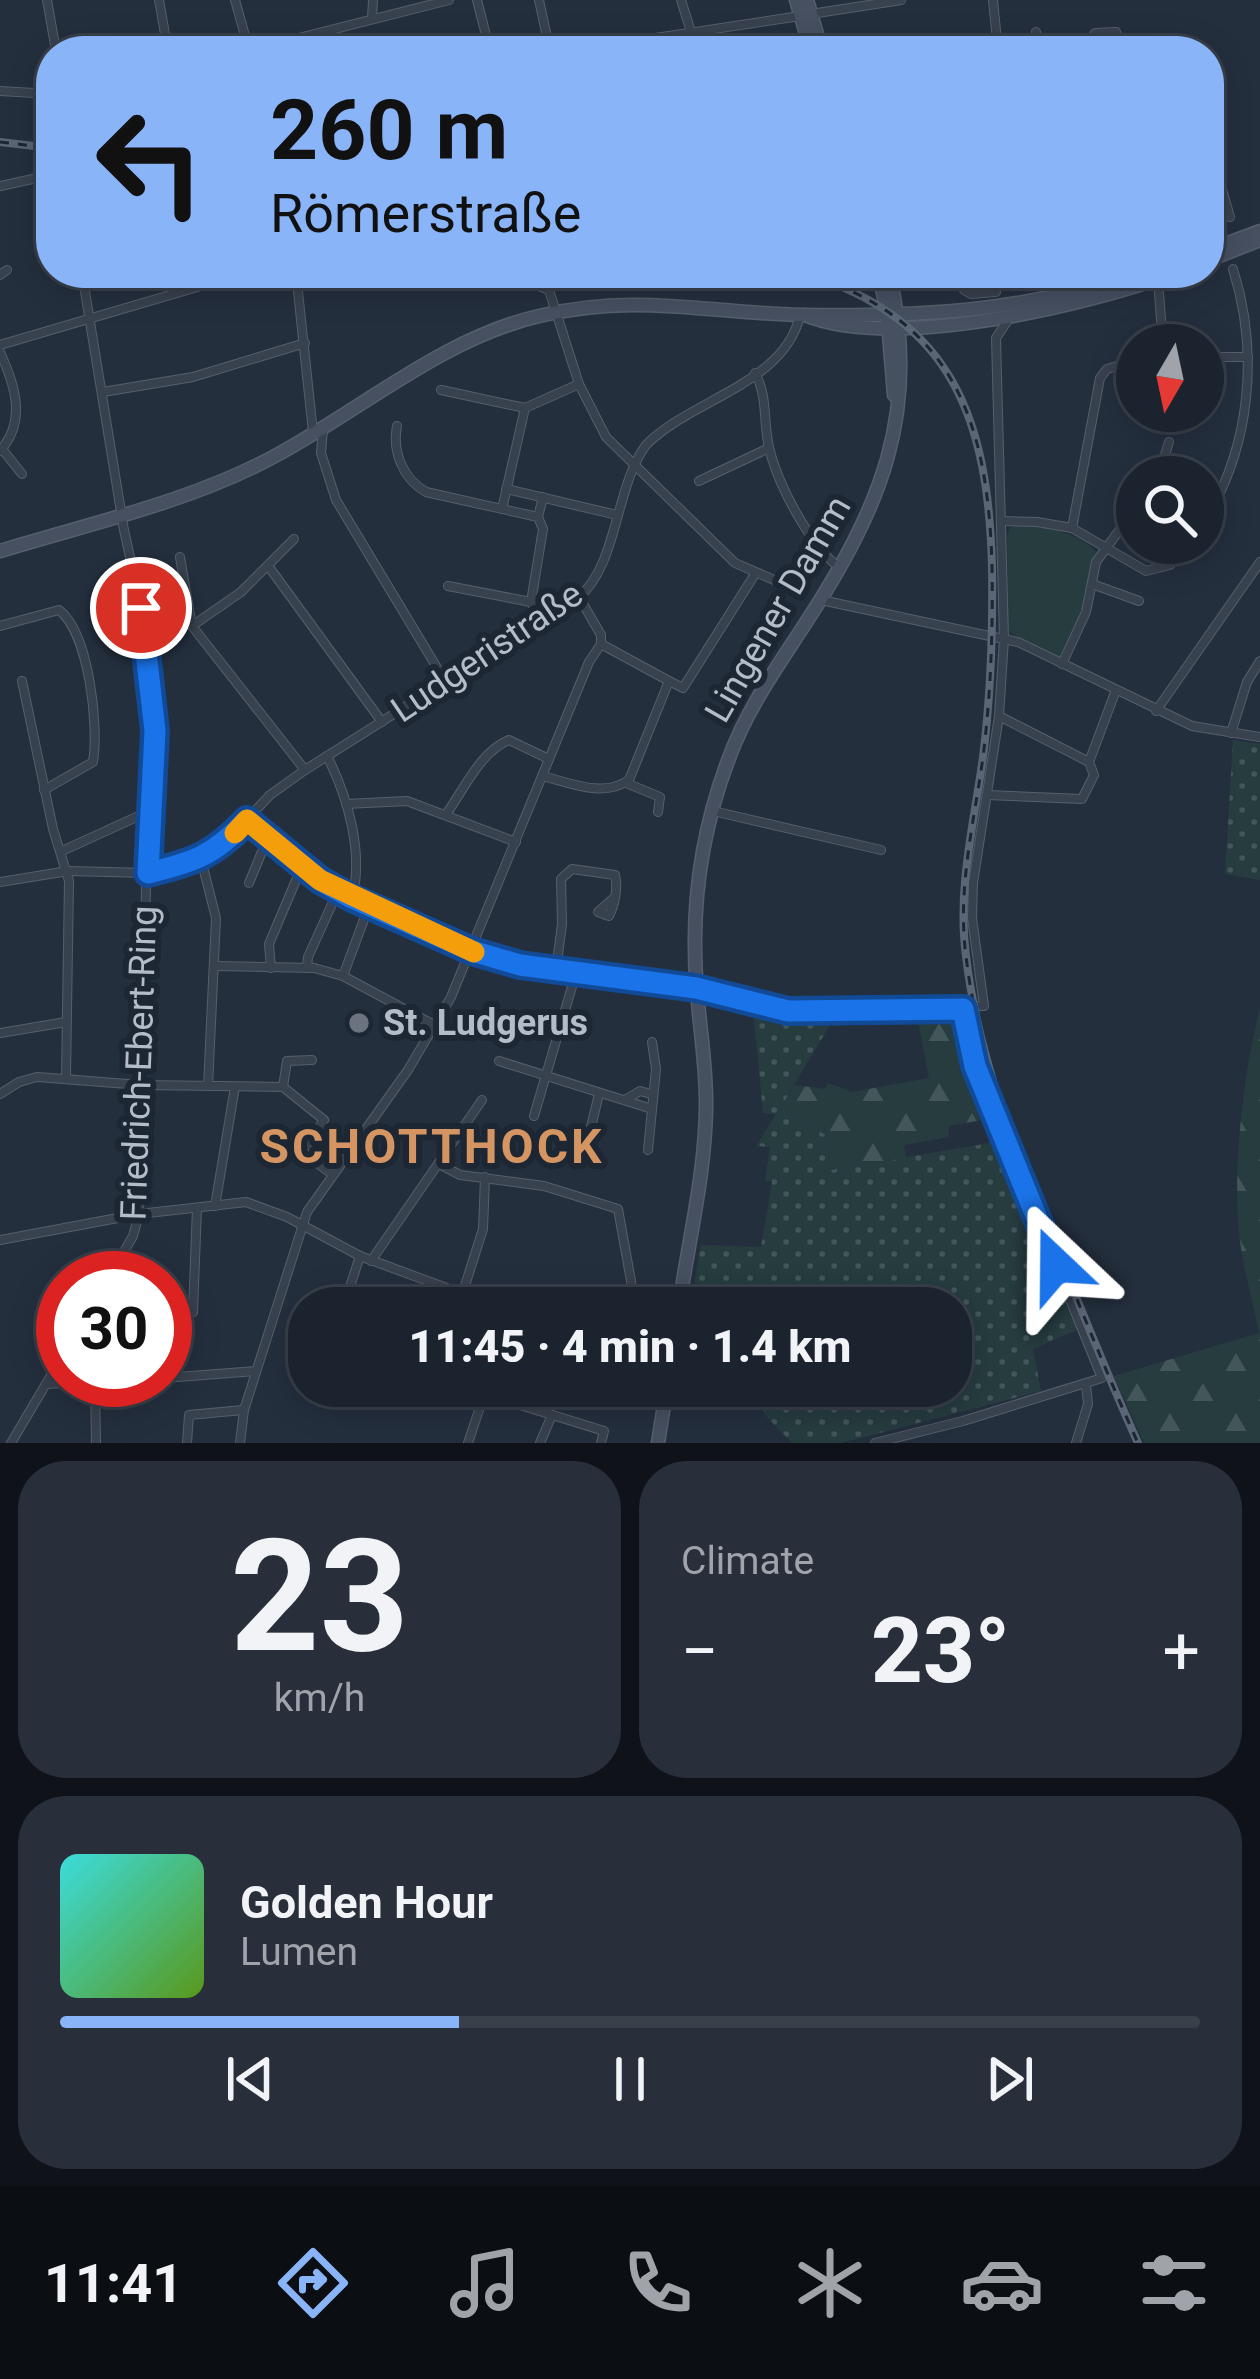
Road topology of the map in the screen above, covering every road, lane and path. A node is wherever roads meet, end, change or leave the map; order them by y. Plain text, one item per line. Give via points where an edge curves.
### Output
1 (47, 0) edge
2 (159, 0) edge
3 (236, 0) edge
4 (373, 0) edge
5 (449, 0) edge
6 (477, 0) edge
7 (539, 0) edge
8 (681, 0) edge
9 (796, 0) edge
10 (902, 0) edge
11 (993, 0) edge
12 (806, 10) edge
13 (372, 20) junction
14 (691, 32) junction
15 (1036, 32) dead end
16 (53, 36) edge
17 (165, 36) edge
18 (245, 36) edge
19 (309, 36) edge
20 (486, 36) edge
21 (547, 36) edge
22 (670, 36) edge
23 (692, 36) edge
24 (997, 36) edge
25 (1037, 36) edge
26 (0, 92) edge
27 (36, 93) edge
28 (36, 179) edge
29 (0, 186) edge
30 (1224, 197) edge
31 (1230, 218) dead end
32 (1260, 231) edge
33 (1260, 240) edge
34 (1224, 244) edge
35 (1224, 254) edge
36 (1233, 269) dead end
37 (85, 288) edge
38 (194, 288) edge
39 (298, 288) edge
40 (546, 288) edge
41 (876, 288) edge
42 (883, 288) edge
43 (891, 288) edge
44 (964, 288) edge
45 (997, 288) edge
46 (1086, 288) edge
47 (1121, 288) edge
48 (1158, 288) edge
49 (559, 312) junction
50 (856, 313) junction
51 (802, 315) junction
52 (1011, 316) junction
53 (90, 319) junction
54 (894, 321) junction
55 (976, 321) junction
56 (1161, 324) edge
57 (996, 338) junction
58 (305, 343) junction
59 (0, 348) edge
60 (1224, 357) edge
61 (1249, 357) junction
62 (1116, 366) edge
63 (755, 373) junction
64 (579, 384) junction
65 (441, 390) dead end
66 (103, 392) junction
67 (525, 408) junction
68 (314, 415) junction
69 (397, 426) dead end
70 (317, 432) junction
71 (1169, 442) dead end
72 (769, 448) junction
73 (1, 450) edge
74 (320, 454) junction
75 (1165, 456) edge
76 (633, 467) junction
77 (22, 474) dead end
78 (699, 482) dead end
79 (1224, 485) edge
80 (506, 489) junction
81 (543, 497) junction
82 (502, 509) junction
83 (122, 513) junction
84 (617, 515) junction
85 (538, 517) junction
86 (1001, 521) junction
87 (1072, 528) junction
88 (1116, 535) edge
89 (294, 539) dead end
90 (1107, 548) junction
91 (0, 551) edge
92 (1116, 554) edge
93 (180, 557) dead end
94 (1133, 564) edge
95 (1171, 564) edge
96 (1259, 564) edge
97 (268, 567) junction
98 (840, 568) junction
99 (755, 574) junction
100 (1092, 584) junction
101 (448, 586) dead end
102 (794, 589) dead end
103 (579, 597) junction
104 (821, 599) junction
105 (1139, 601) dead end
106 (531, 602) junction
107 (541, 621) junction
108 (0, 626) edge
109 (192, 626) junction
110 (1004, 640) junction
111 (602, 644) junction
112 (1260, 661) edge
113 (1062, 664) junction
114 (22, 681) dead end
115 (445, 681) junction
116 (669, 681) junction
117 (1117, 690) junction
118 (1156, 711) junction
119 (1000, 716) junction
120 (382, 722) junction
121 (1232, 733) junction
122 (1260, 737) edge
123 (327, 756) junction
124 (549, 759) junction
125 (1089, 762) junction
126 (305, 770) junction
127 (542, 776) junction
128 (625, 783) junction
129 (44, 790) junction
130 (987, 795) junction
131 (346, 804) junction
132 (154, 809) junction
133 (712, 811) junction
134 (658, 812) dead end
135 (448, 813) junction
136 (247, 820) junction
137 (268, 837) junction
138 (516, 842) junction
139 (881, 850) dead end
140 (62, 851) junction
141 (201, 859) junction
142 (302, 866) junction
143 (68, 871) junction
144 (148, 873) junction
145 (0, 882) edge
146 (249, 883) dead end
147 (338, 891) junction
148 (615, 897) dead end
149 (352, 898) junction
150 (369, 906) junction
151 (472, 951) junction
152 (214, 966) junction
153 (271, 968) junction
154 (307, 968) junction
155 (556, 970) junction
156 (576, 973) junction
157 (344, 976) junction
158 (696, 988) junction
159 (963, 1009) junction
160 (67, 1022) junction
161 (436, 1026) junction
162 (0, 1033) edge
163 (652, 1042) dead end
164 (312, 1060) dead end
165 (499, 1061) dead end
166 (543, 1076) junction
167 (66, 1078) junction
168 (141, 1085) junction
169 (208, 1086) junction
170 (236, 1087) junction
171 (283, 1087) junction
172 (0, 1094) edge
173 (599, 1094) junction
174 (651, 1094) junction
175 (482, 1100) dead end
176 (623, 1101) junction
177 (652, 1109) junction
178 (534, 1116) dead end
179 (589, 1135) dead end
180 (649, 1150) dead end
181 (439, 1164) junction
182 (332, 1174) junction
183 (485, 1177) junction
184 (215, 1206) junction
185 (197, 1208) junction
186 (139, 1214) junction
187 (302, 1226) junction
188 (0, 1240) edge
189 (124, 1251) edge
190 (360, 1256) junction
191 (371, 1261) junction
192 (350, 1287) edge
193 (441, 1287) edge
194 (465, 1287) edge
195 (632, 1287) edge
196 (682, 1287) edge
197 (192, 1312) edge
198 (256, 1371) junction
199 (192, 1376) edge
200 (1086, 1385) junction
201 (36, 1400) edge
202 (95, 1407) edge
203 (480, 1407) edge
204 (531, 1407) edge
205 (664, 1407) edge
206 (244, 1410) junction
207 (552, 1415) junction
208 (11, 1443) edge
209 (96, 1443) edge
210 (187, 1443) edge
211 (240, 1443) edge
212 (468, 1443) edge
213 (540, 1443) edge
214 (601, 1443) edge
215 (658, 1443) edge
216 (875, 1443) edge
217 (1076, 1443) edge

1 - 16 street
2 - 17 street
3 - 18 street
4 - 13 street
5 - 13 street
6 - 20 street
7 - 21 street
8 - 14 street
9 - 12 main road
10 - 12 street
11 - 24 street
12 - 14 street
13 - 19 street
14 - 22 street
14 - 23 street
15 - 25 street
26 - 27 street
28 - 29 street
30 - 31 street
32 - 34 main road
33 - 35 main road
36 - 61 street
37 - 53 street, Friedrich-Ebert-Ring
38 - 53 street
39 - 58 street
40 - 49 street
41 - 50 main road
42 - 54 main road
43 - 54 main road
44 - 45 street via 971,294
46 - 54 main road
47 - 52 main road
48 - 56 street
49 - 51 main road via 653,302
49 - 64 street
49 - 70 main road via 464,346
50 - 51 main road
50 - 54 main road
51 - 54 main road
51 - 63 street, Ludgeristraße via 785,350
52 - 55 main road
52 - 57 street
53 - 59 street
53 - 66 street, Friedrich-Ebert-Ring
54 - 55 main road
54 - 98 main road, Lingener Damm via 902,381 894,439 868,518
55 - 57 street
57 - 86 street
58 - 66 street via 194,377
58 - 68 street
59 - 73 street via 17,423
60 - 61 street
61 - 79 street via 1250,385
62 - 87 street via 1100,378
63 - 72 street
63 - 76 street, Ludgeristraße via 653,437
64 - 67 street
64 - 76 street via 606,437
65 - 67 street
66 - 83 street, Friedrich-Ebert-Ring
67 - 80 street
68 - 70 street
68 - 70 street
69 - 82 street via 394,440 413,485
70 - 74 street
70 - 74 street via 311,444
70 - 83 main road via 225,479
71 - 75 street
72 - 78 street
72 - 98 street via 820,554
73 - 77 street
74 - 115 street via 336,500
76 - 84 street, Ludgeristraße
76 - 99 street
80 - 81 street
80 - 82 street
81 - 84 street
81 - 85 street
82 - 85 street
83 - 91 main road
83 - 132 street, Friedrich-Ebert-Ring via 149,657
84 - 103 street, Ludgeristraße via 596,575
85 - 106 street
86 - 87 street
86 - 110 street
87 - 90 street
88 - 90 street
89 - 97 street
90 - 92 street
90 - 100 street
93 - 109 street
94 - 95 street via 1146,572
96 - 118 street
97 - 109 street
97 - 120 street
98 - 104 main road, Lingener Damm
99 - 102 street
99 - 116 street via 683,688
100 - 105 street
100 - 113 street
101 - 106 street
103 - 107 street, Ludgeristraße
103 - 111 street
104 - 110 street
104 - 133 main road, Lingener Damm via 748,714
106 - 107 street
107 - 115 street, Ludgeristraße
108 - 129 street via 59,610 71,619 87,672 93,762
109 - 126 street
110 - 113 street
110 - 119 street
111 - 116 street
111 - 124 street
112 - 121 street
113 - 117 street
114 - 129 street
115 - 120 street, Ludgeristraße
116 - 128 street
117 - 118 street
117 - 125 street
118 - 121 street
119 - 125 street
119 - 130 street
120 - 123 street, Ludgeristraße
121 - 122 street
123 - 126 street, Ludgeristraße
123 - 131 street
124 - 127 street
124 - 135 street via 502,741
125 - 130 street via 1094,775 1082,800
126 - 136 street, Ludgeristraße
127 - 128 street via 604,790
127 - 138 street
128 - 134 street via 660,797
129 - 140 street
130 - 159 street via 973,900 984,1006
131 - 135 street via 407,801
131 - 149 street via 358,875
132 - 140 street
132 - 144 street, Friedrich-Ebert-Ring
133 - 139 street
133 - 158 main road, Lingener Damm via 697,879
135 - 138 street
136 - 137 street
136 - 141 street, Ludgeristraße
137 - 142 street
137 - 146 street
138 - 151 street
140 - 143 street
141 - 144 street, Ludgeristraße
141 - 152 street via 216,917
142 - 147 street
142 - 153 street via 269,944
143 - 144 street, Ludgeristraße
143 - 145 street, Ludgeristraße
143 - 160 street
144 - 168 street, Friedrich-Ebert-Ring
147 - 149 street
147 - 154 street
148 - 155 street via 615,875 572,869 561,879
149 - 150 street
150 - 151 street
150 - 157 street
151 - 155 street
151 - 161 street
152 - 153 street
152 - 169 street
153 - 154 street
154 - 157 street
155 - 156 street
156 - 158 street
156 - 166 street
157 - 161 street
158 - 159 street via 788,1011
158 - 196 main road, Lingener Damm via 706,1113
159 - 200 street via 975,1066 1102,1378
160 - 162 street
160 - 167 street
161 - 182 street
163 - 174 street
164 - 171 street via 287,1061
165 - 166 street
166 - 173 street
166 - 178 street
167 - 168 street
167 - 172 street via 38,1077
168 - 169 street
168 - 186 street, Friedrich-Ebert-Ring
169 - 170 street
170 - 171 street
170 - 184 street
171 - 182 street via 324,1120 302,1151
173 - 176 street
173 - 179 street
174 - 176 street
174 - 177 street
175 - 181 street
176 - 177 street
177 - 180 street
181 - 183 street
181 - 191 street
182 - 187 street
183 - 194 street via 483,1228
183 - 195 street via 619,1209
184 - 185 street
184 - 187 street via 246,1202
185 - 186 street
185 - 197 street
186 - 188 street
186 - 189 street, Friedrich-Ebert-Ring
187 - 190 street
187 - 198 street
190 - 191 street
190 - 192 street
191 - 193 street
198 - 199 street
198 - 206 street
200 - 216 street
200 - 217 street
201 - 208 street
202 - 209 street
203 - 212 street
204 - 207 street
205 - 215 main road
206 - 210 street via 189,1415
206 - 211 street
207 - 213 street
207 - 214 street via 604,1431

